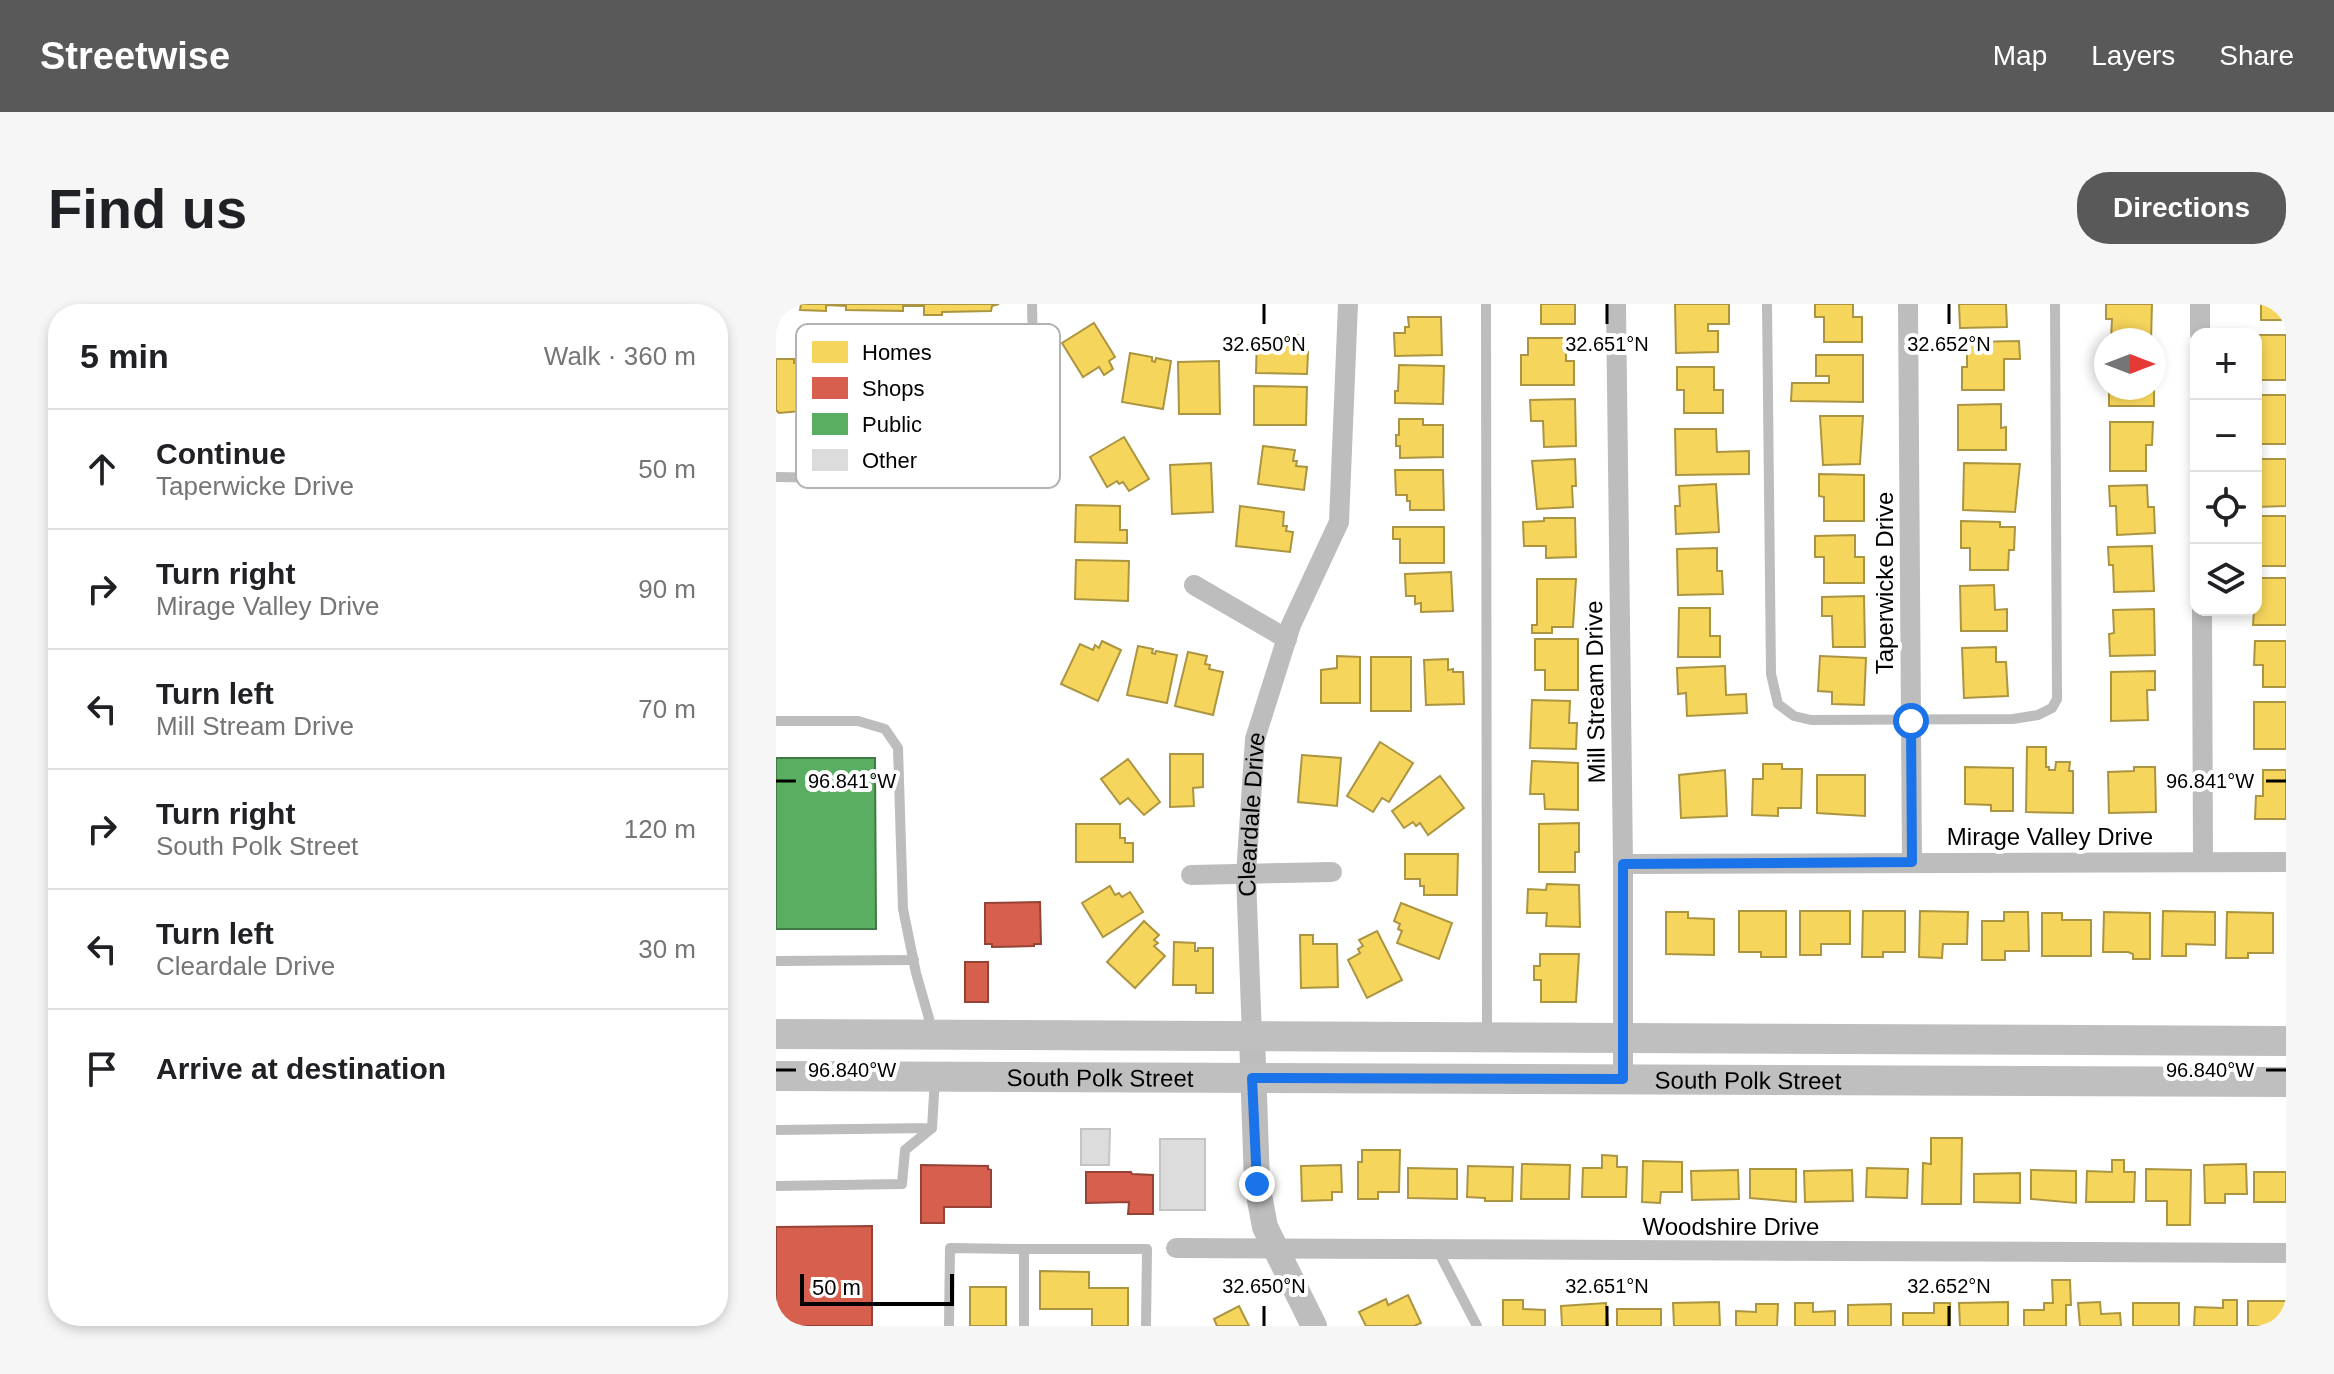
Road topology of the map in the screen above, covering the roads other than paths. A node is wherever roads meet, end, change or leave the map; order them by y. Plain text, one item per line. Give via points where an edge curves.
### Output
1 (1032, 304) edge
2 (1348, 304) edge
3 (1486, 304) edge
4 (1616, 304) edge
5 (1767, 304) edge
6 (1908, 304) edge
7 (2055, 304) edge
8 (2200, 304) edge
9 (1032, 324) edge
10 (2200, 328) edge
11 (776, 477) edge
12 (796, 477) edge
13 (1194, 585) dead end
14 (2202, 616) edge
15 (1287, 639) junction
16 (776, 721) edge
17 (1911, 721) junction
18 (1912, 862) junction
19 (2203, 862) junction
20 (2286, 862) edge
21 (1623, 864) junction
22 (1332, 872) dead end
23 (1191, 875) dead end
24 (1246, 875) junction
25 (914, 960) junction
26 (776, 961) edge
27 (776, 1034) edge
28 (934, 1035) junction
29 (1252, 1036) junction
30 (1487, 1037) junction
31 (1623, 1038) junction
32 (2286, 1041) edge
33 (776, 1076) edge
34 (935, 1076) junction
35 (1252, 1078) junction
36 (1623, 1079) junction
37 (2286, 1082) edge
38 (932, 1128) junction
39 (776, 1130) edge
40 (776, 1186) edge
41 (1176, 1248) dead end
42 (1275, 1248) junction
43 (1024, 1249) junction
44 (1438, 1251) junction
45 (2286, 1253) edge
46 (949, 1326) edge
47 (1024, 1326) edge
48 (1146, 1326) edge
49 (1314, 1326) edge
50 (1477, 1326) edge

1 - 9 lane
2 - 15 street, Cleardale Drive via 1339,522
3 - 30 lane
4 - 21 street, Mill Stream Drive
5 - 17 lane via 1771,674 1778,704 1811,720
6 - 17 street, Taperwicke Drive
7 - 17 lane via 2057,699 2038,715 2013,719
8 - 10 street
11 - 12 lane
13 - 15 street
14 - 19 street
15 - 24 street, Cleardale Drive via 1255,739
16 - 25 lane via 858,721 885,729 898,748 903,909
17 - 18 street, Taperwicke Drive
18 - 19 street, Mirage Valley Drive
18 - 21 street, Mirage Valley Drive
19 - 20 street, Mirage Valley Drive
21 - 31 street, Mill Stream Drive
22 - 24 street
23 - 24 street
24 - 29 street, Cleardale Drive
25 - 26 lane
25 - 28 lane
27 - 28 main road, South Polk Street
28 - 29 main road, South Polk Street
28 - 34 main road
29 - 30 main road, South Polk Street
29 - 35 street, Cleardale Drive
30 - 31 main road, South Polk Street
31 - 32 main road, South Polk Street
31 - 36 street, Mill Stream Drive
33 - 34 main road, South Polk Street
34 - 35 main road, South Polk Street
34 - 38 lane
35 - 36 main road, South Polk Street
35 - 42 street, Cleardale Drive via 1257,1184
36 - 37 main road, South Polk Street
38 - 39 lane
38 - 40 lane via 905,1150 902,1184
41 - 42 street, Woodshire Drive
42 - 44 street, Woodshire Drive
42 - 49 street, Cleardale Drive
43 - 46 lane via 950,1248
43 - 47 lane
43 - 48 lane via 1147,1249
44 - 45 street, Woodshire Drive
44 - 50 lane

